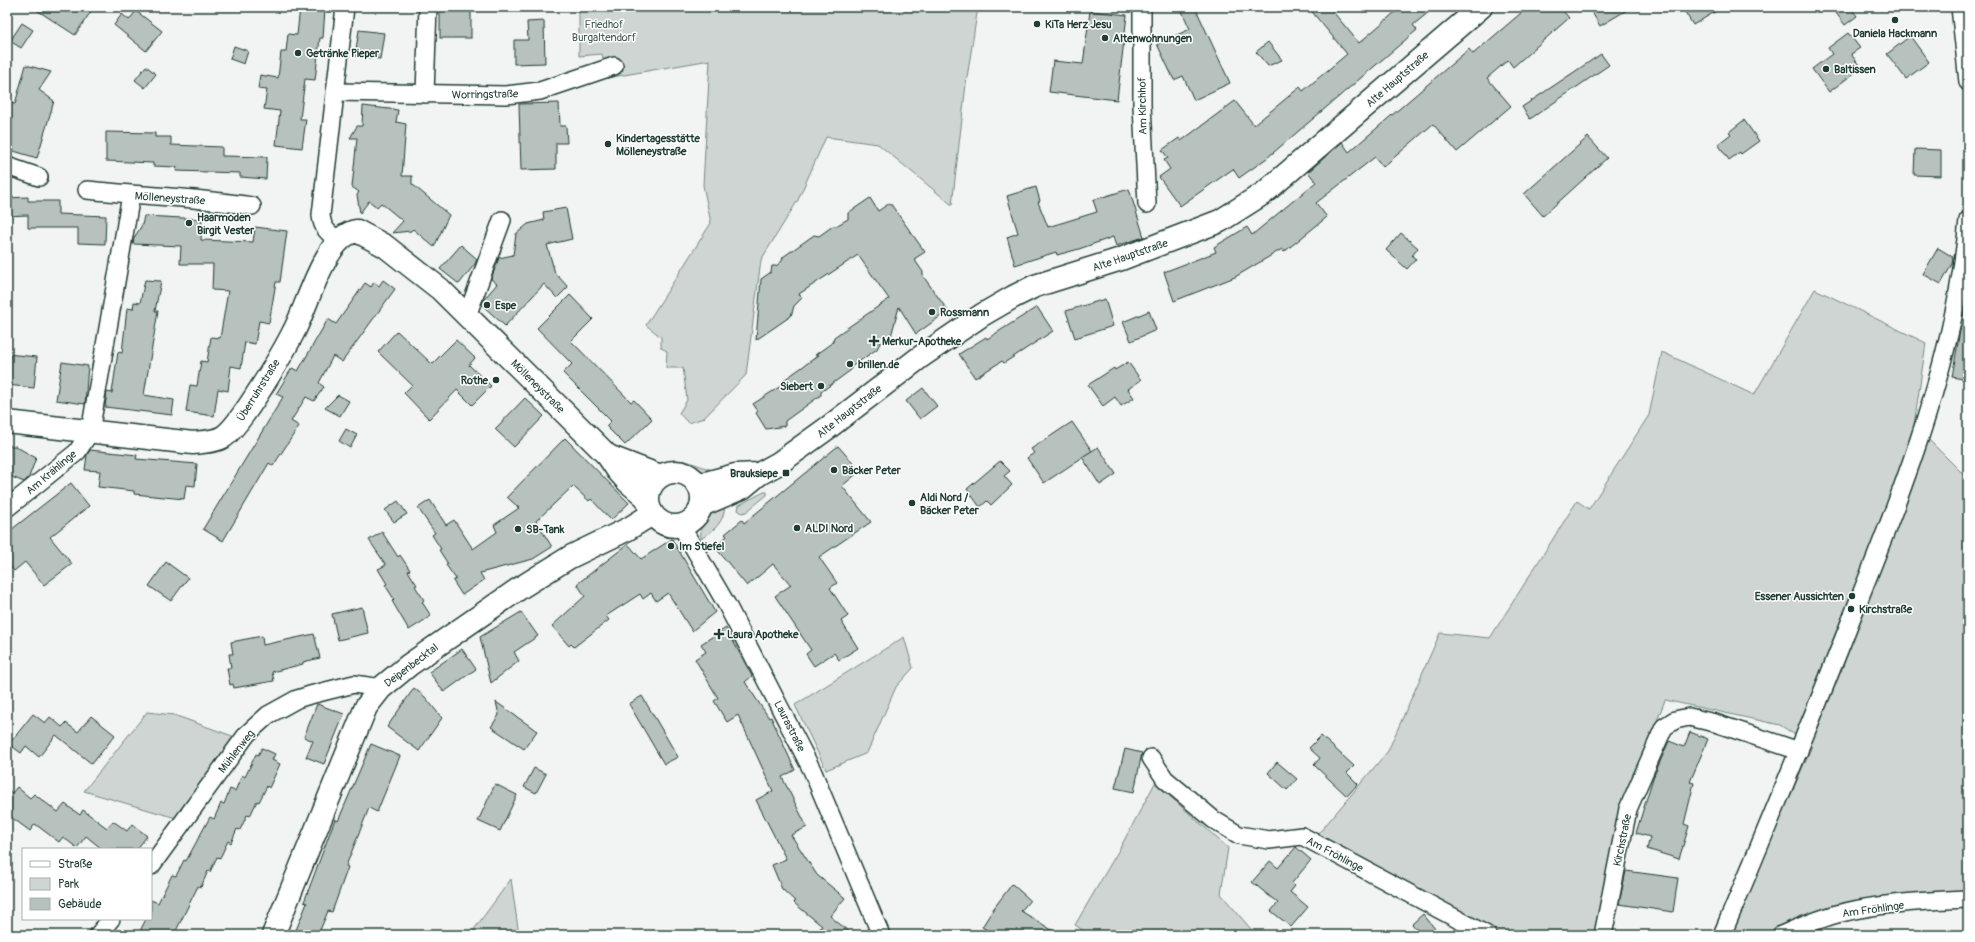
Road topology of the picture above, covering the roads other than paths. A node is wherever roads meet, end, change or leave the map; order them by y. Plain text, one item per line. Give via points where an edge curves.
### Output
1 (345, 7) edge
2 (428, 7) edge
3 (1142, 7) edge
4 (1481, 7) edge
5 (1960, 7) edge
6 (614, 66) dead end
7 (1968, 82) edge
8 (335, 92) junction
9 (425, 94) junction
10 (7, 166) edge
11 (39, 177) dead end
12 (87, 190) dead end
13 (131, 195) junction
14 (1147, 204) dead end
15 (252, 206) dead end
16 (502, 220) dead end
17 (1968, 220) edge
18 (338, 240) junction
19 (468, 316) junction
20 (7, 422) edge
21 (90, 432) junction
22 (608, 456) junction
23 (660, 476) junction
24 (700, 495) junction
25 (650, 506) junction
26 (7, 508) edge
27 (681, 526) junction
28 (381, 688) junction
29 (1799, 751) junction
30 (1151, 758) dead end
31 (152, 865) edge
32 (1968, 899) edge
33 (110, 920) edge
34 (98, 935) edge
35 (273, 935) edge
36 (881, 935) edge
37 (1487, 935) edge
38 (1603, 935) edge
39 (1722, 935) edge
40 (1781, 935) edge

1 - 8 street
2 - 9 street
3 - 14 street, Am Kirchhof via 1142,105
4 - 24 main road, Alte Hauptstraße via 1264,193 1220,221 1122,259 1035,286 1013,297 920,358 829,428 742,488
5 - 7 street
6 - 9 street, Worringstraße via 540,91 506,95
8 - 9 street, Worringstraße
8 - 18 street via 321,215 326,230
10 - 11 street
12 - 13 street, Mölleneystraße
13 - 15 street, Mölleneystraße via 155,194
13 - 21 street
16 - 19 street
17 - 29 street via 1965,258 1924,428 1864,589
18 - 19 main road, Mölleneystraße via 357,231 377,240 420,272
18 - 21 main road, Überruhrstraße via 290,337 251,404 224,437 210,442 193,443
19 - 22 main road, Mölleneystraße
20 - 21 main road, Überruhrstraße
21 - 26 street, Am Krählinge via 77,452
22 - 23 main road, Mölleneystraße
22 - 25 main road, Mölleneystraße
23 - 24 main road via 670,472 681,472 691,477
23 - 25 main road via 651,486
24 - 27 main road via 698,514
25 - 27 main road via 660,522 670,526
25 - 28 main road, Deipenbecktal via 628,529 570,558 520,588 421,656
27 - 36 street, Laurastraße via 727,605 812,770
28 - 31 street, Mühlenweg via 354,684 297,699 268,715 247,734
28 - 35 main road, Deipenbecktal via 366,707
29 - 38 street, Kirchstraße via 1715,723 1688,717 1675,720 1664,727 1628,809
29 - 39 street
30 - 37 street, Am Fröhlinge via 1165,779 1214,820 1239,835 1269,840 1302,836
32 - 40 street, Am Fröhlinge via 1860,909 1823,919
33 - 34 street

